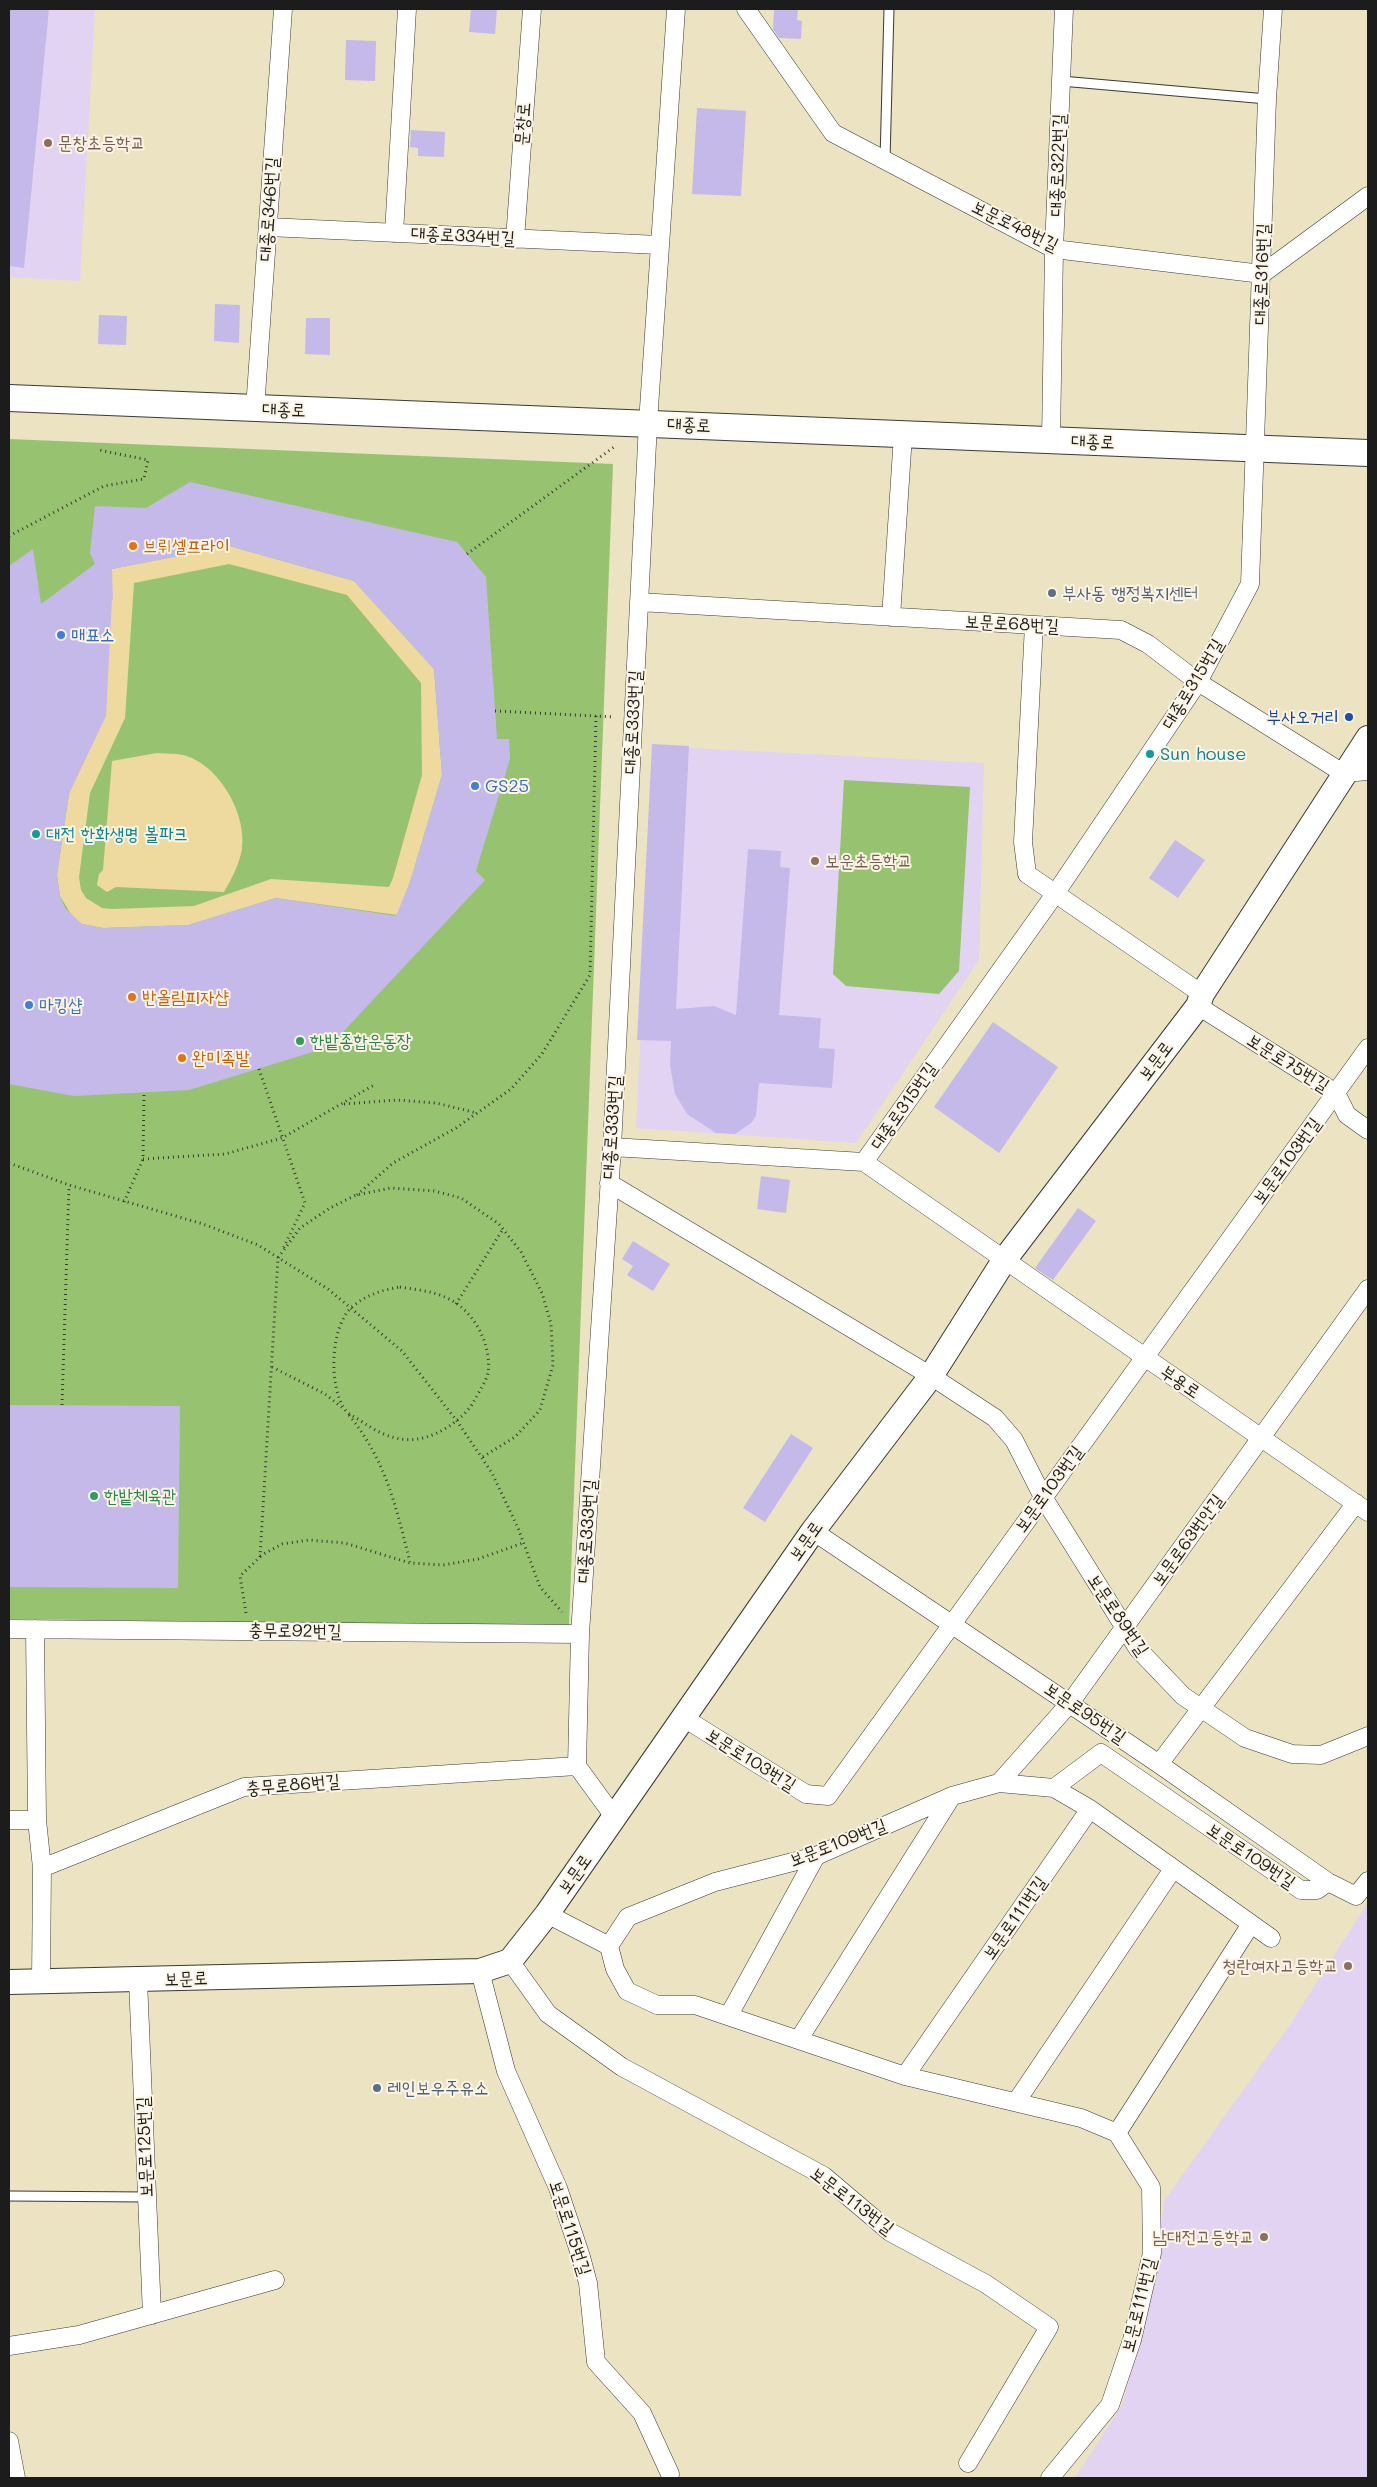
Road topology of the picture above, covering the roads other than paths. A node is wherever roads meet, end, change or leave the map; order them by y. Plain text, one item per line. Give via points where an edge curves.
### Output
1 (283, 9) edge
2 (407, 9) edge
3 (532, 9) edge
4 (676, 9) edge
5 (746, 9) edge
6 (889, 9) edge
7 (1064, 9) edge
8 (1273, 9) edge
9 (1061, 81) junction
10 (1267, 99) junction
11 (885, 160) junction
12 (1368, 196) edge
13 (268, 228) junction
14 (394, 233) junction
15 (515, 239) junction
16 (659, 245) junction
17 (1054, 250) junction
18 (1262, 274) junction
19 (9, 398) edge
20 (255, 409) junction
21 (648, 423) junction
22 (903, 435) junction
23 (1051, 441) junction
24 (1256, 449) junction
25 (1368, 453) edge
26 (639, 602) junction
27 (891, 617) junction
28 (1034, 625) junction
29 (1198, 682) junction
30 (1368, 738) edge
31 (1368, 772) edge
32 (1343, 773) junction
33 (1055, 894) junction
34 (1200, 1000) junction
35 (1368, 1048) edge
36 (1336, 1093) junction
37 (1368, 1130) edge
38 (612, 1148) junction
39 (864, 1162) junction
40 (608, 1183) junction
41 (1005, 1259) junction
42 (1368, 1289) edge
43 (1143, 1357) junction
44 (931, 1376) junction
45 (1261, 1438) junction
46 (1043, 1497) junction
47 (1362, 1507) edge
48 (813, 1531) junction
49 (952, 1624) junction
50 (1125, 1628) junction
51 (9, 1629) edge
52 (34, 1629) junction
53 (580, 1634) junction
54 (1070, 1704) junction
55 (1200, 1708) junction
56 (684, 1718) junction
57 (1368, 1736) edge
58 (1159, 1764) junction
59 (576, 1766) junction
60 (999, 1783) junction
61 (1054, 1788) junction
62 (952, 1796) junction
63 (1090, 1810) junction
64 (615, 1818) junction
65 (9, 1820) edge
66 (37, 1820) junction
67 (816, 1856) junction
68 (42, 1868) junction
69 (1173, 1869) junction
70 (1368, 1881) edge
71 (1328, 1882) junction
72 (547, 1914) junction
73 (1251, 1924) junction
74 (1271, 1938) dead end
75 (609, 1946) junction
76 (510, 1961) junction
77 (480, 1971) junction
78 (138, 1980) junction
79 (41, 1981) junction
80 (9, 1982) edge
81 (728, 2015) junction
82 (799, 2039) junction
83 (905, 2076) junction
84 (1016, 2102) junction
85 (1117, 2133) junction
86 (9, 2196) edge
87 (147, 2197) junction
88 (275, 2280) dead end
89 (152, 2314) junction
90 (9, 2346) edge
91 (9, 2440) edge
92 (968, 2463) dead end
93 (670, 2474) dead end
94 (16, 2478) edge
95 (1050, 2478) edge

1 - 13 street, 대종로346번길
2 - 14 street
3 - 15 street, 문창로
4 - 16 street
5 - 11 street, 보문로48번길 via 833,133
6 - 11 lane
7 - 9 street, 대종로322번길
8 - 10 street, 대종로316번길
9 - 10 lane
9 - 17 street, 대종로322번길
10 - 18 street, 대종로316번길
11 - 17 street, 보문로48번길
12 - 18 street
13 - 14 street, 대종로334번길
13 - 20 street, 대종로346번길
14 - 15 street, 대종로334번길
15 - 16 street, 대종로334번길
16 - 21 street
17 - 18 street, 보문로48번길
17 - 23 street, 대종로322번길
18 - 24 street, 대종로316번길
19 - 20 main road, 대종로
20 - 21 main road, 대종로
21 - 22 main road, 대종로
21 - 26 street, 대종로333번길
22 - 23 main road, 대종로
22 - 27 street
23 - 24 main road, 대종로
24 - 25 main road, 대종로
24 - 29 street, 대종로315번길 via 1250,584
26 - 27 street, 보문로68번길
26 - 38 street, 대종로333번길
27 - 28 street, 보문로68번길
28 - 29 street, 보문로68번길 via 1121,630 1148,644
28 - 33 street via 1023,842 1027,874
29 - 32 street, 보문로68번길
29 - 33 street, 대종로315번길
30 - 32 main road, 보문로
31 - 32 street
32 - 34 main road, 보문로
33 - 34 street, 보문로75번길
33 - 39 street, 대종로315번길
34 - 36 street, 보문로75번길
34 - 41 main road, 보문로
35 - 36 street, 보문로103번길
36 - 37 street, 보문로75번길 via 1347,1115
36 - 43 street, 보문로103번길
38 - 39 street, 대종로315번길
38 - 40 street, 대종로333번길
39 - 41 street, 부용로
40 - 44 street
40 - 53 street, 대종로333번길
41 - 43 street, 부용로
41 - 44 main road, 보문로
42 - 45 street, 보문로63번안길
43 - 45 street, 부용로
43 - 46 street, 보문로103번길
44 - 46 street, 보문로89번길 via 995,1418 1014,1440
44 - 48 main road, 보문로
45 - 47 street, 부용로
45 - 50 street, 보문로63번안길
46 - 49 street, 보문로103번길
46 - 50 street, 보문로89번길
47 - 55 street, 부용로
48 - 49 street, 보문로95번길
48 - 56 main road, 보문로
49 - 54 street, 보문로95번길
49 - 56 street, 보문로103번길 via 828,1796 806,1794
50 - 54 street, 보문로63번안길
50 - 55 street, 보문로89번길 via 1138,1649 1183,1696
51 - 52 street, 충무로92번길
52 - 53 street, 충무로92번길
52 - 66 street
53 - 59 street, 대종로333번길
54 - 58 street, 보문로95번길
54 - 60 street, 보문로63번안길
55 - 57 street, 보문로89번길 via 1245,1738 1292,1754 1321,1755
55 - 58 street, 부용로
56 - 64 main road, 보문로
58 - 71 street, 보문로95번길
59 - 64 street
59 - 68 street, 충무로86번길 via 244,1787
60 - 61 street, 보문로109번길
60 - 62 street, 보문로109번길
61 - 63 street, 보문로109번길
61 - 71 street, 보문로109번길 via 1101,1753 1301,1890 1317,1890
62 - 67 street, 보문로109번길
62 - 82 street
63 - 69 street, 보문로109번길
63 - 83 street, 보문로111번길
64 - 72 main road, 보문로
65 - 66 street
66 - 68 street
67 - 75 street, 보문로109번길 via 715,1882 628,1917
67 - 81 street
68 - 79 street
69 - 73 street, 보문로109번길
69 - 84 street
70 - 71 street, 보문로95번길 via 1356,1896
72 - 75 street
72 - 76 main road, 보문로
73 - 74 street, 보문로109번길
73 - 85 street
75 - 81 street via 615,1970 627,1991 657,2005 695,2005
76 - 77 main road, 보문로
76 - 92 street, 보문로113번길 via 548,2014 622,2067 824,2176 890,2232 986,2284 1049,2327
77 - 78 main road, 보문로
77 - 93 street, 보문로115번길 via 506,2071 558,2188 582,2257 588,2283 596,2362 642,2413
78 - 79 main road, 보문로
78 - 87 street, 보문로125번길
79 - 80 main road, 보문로
81 - 82 street
82 - 83 street
83 - 84 street
84 - 85 street via 1081,2118
85 - 95 street, 보문로111번길 via 1151,2187 1152,2253 1132,2340 1110,2405
86 - 87 lane
87 - 89 street, 보문로125번길
88 - 89 street
89 - 90 street via 78,2335
91 - 94 street

